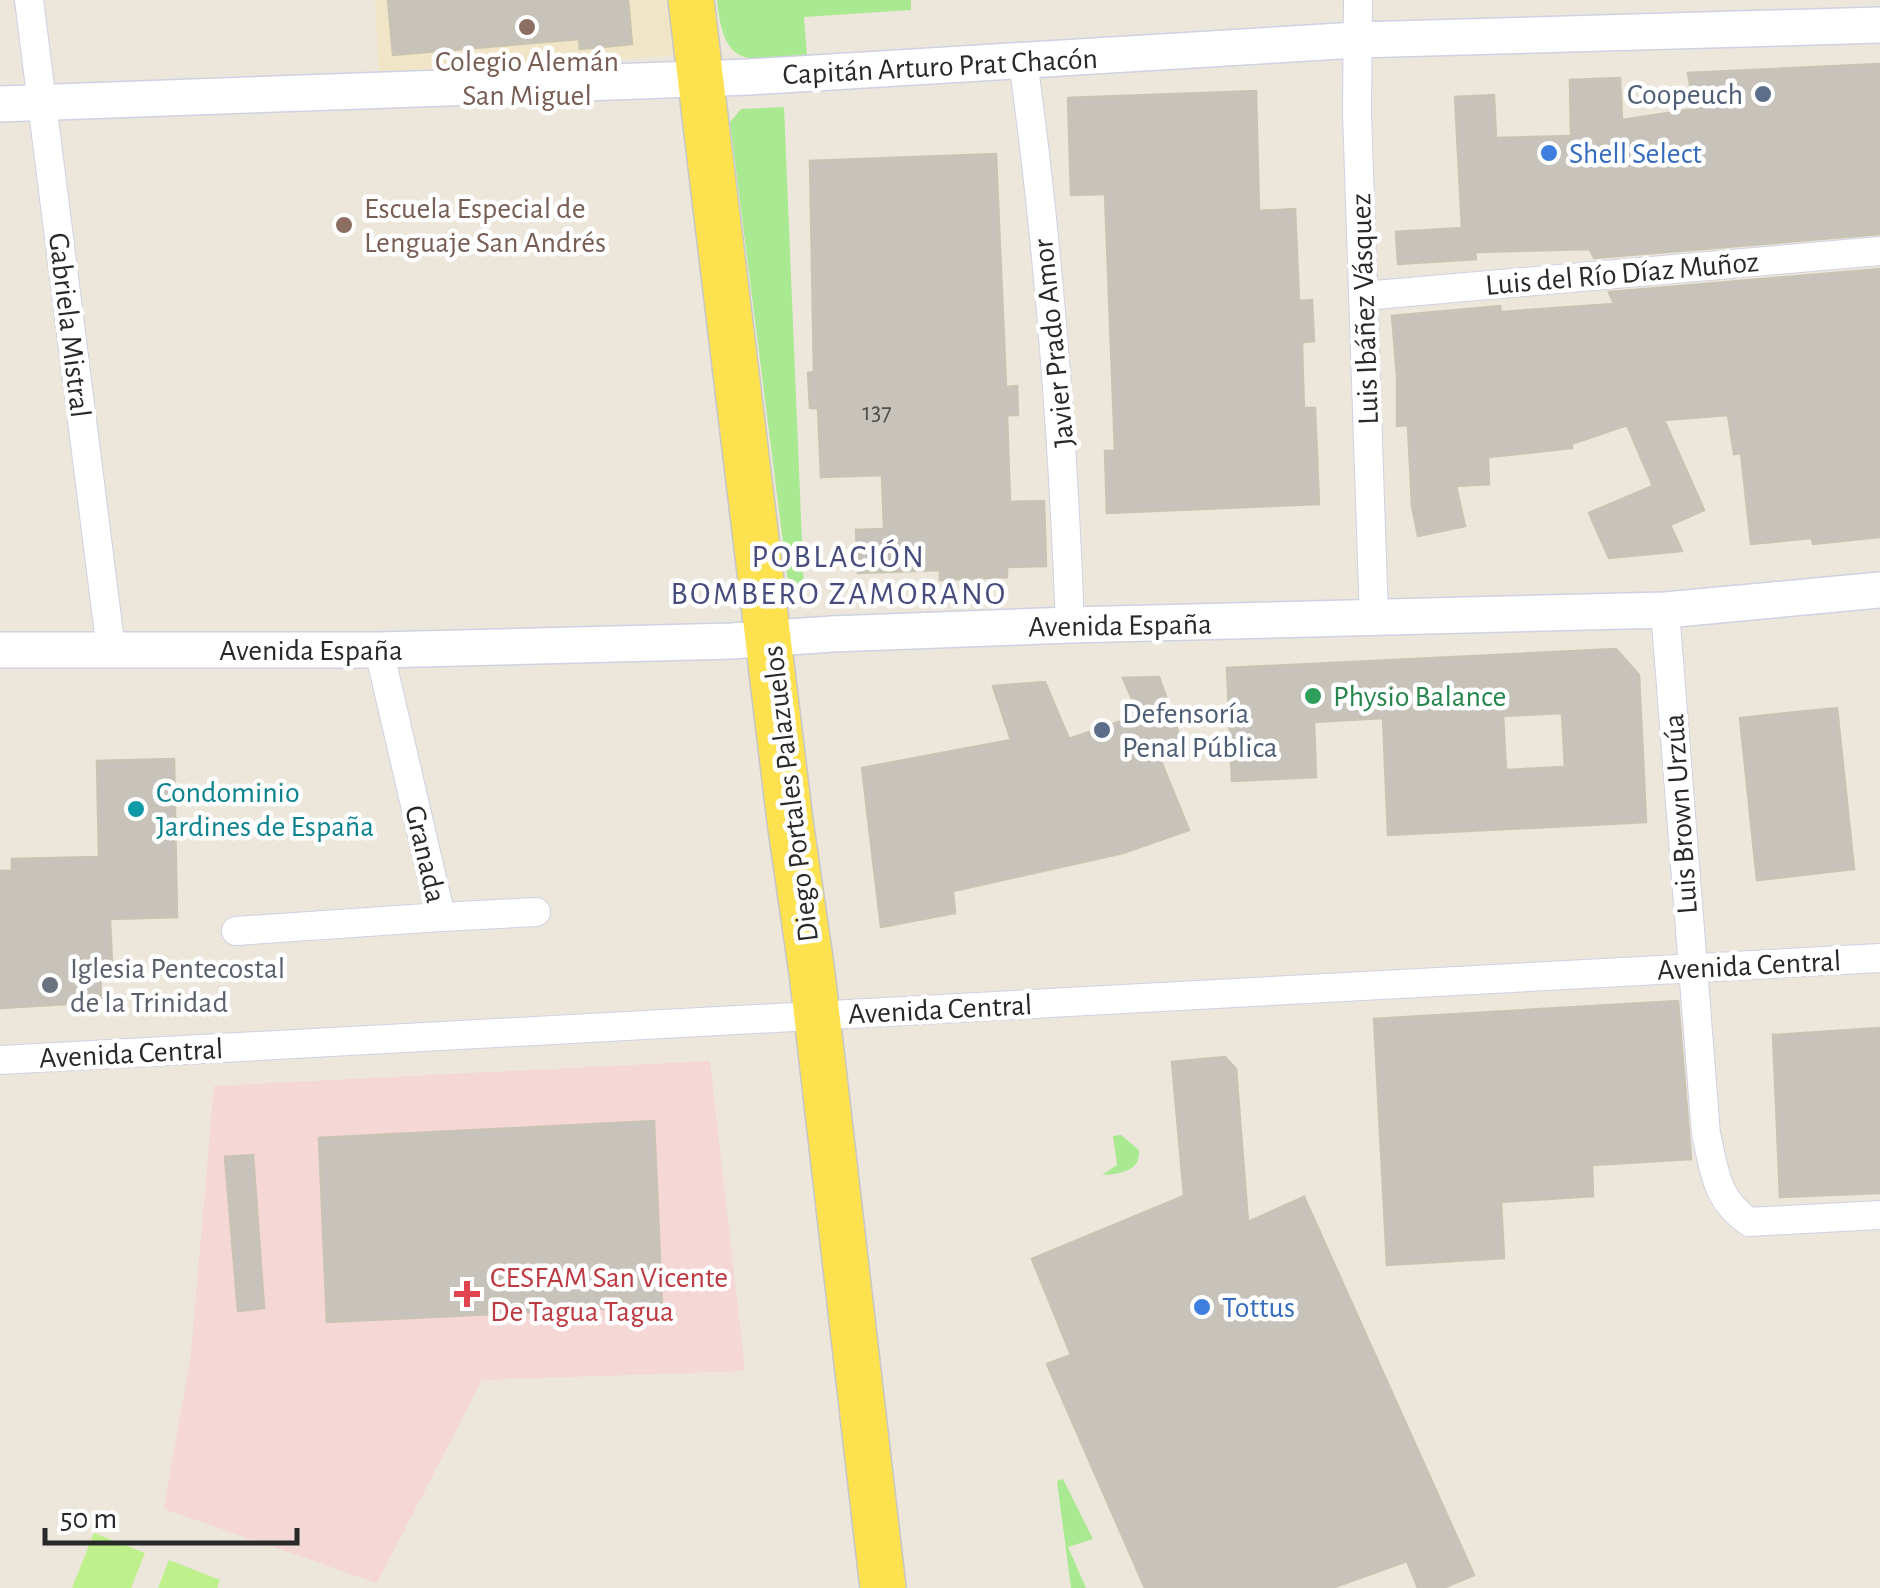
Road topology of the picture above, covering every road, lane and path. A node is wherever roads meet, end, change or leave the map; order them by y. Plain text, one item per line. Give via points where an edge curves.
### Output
1 (30, 0) edge
2 (691, 0) edge
3 (1358, 0) edge
4 (1880, 25) edge
5 (1357, 40) junction
6 (1023, 61) junction
7 (699, 78) junction
8 (42, 101) junction
9 (0, 104) edge
10 (1880, 251) edge
11 (1364, 296) junction
12 (1880, 590) edge
13 (1666, 610) junction
14 (1374, 619) junction
15 (1070, 625) junction
16 (771, 639) junction
17 (0, 650) edge
18 (111, 650) junction
19 (379, 650) junction
20 (536, 912) dead end
21 (441, 917) junction
22 (236, 931) dead end
23 (1880, 958) edge
24 (1692, 968) junction
25 (816, 1016) junction
26 (0, 1060) edge
27 (1880, 1215) edge
28 (883, 1588) edge

1 - 8 street, Gabriela Mistral
2 - 7 main road, Diego Portales Palazuelos
3 - 5 street, Luis Ibáñez Vásquez
4 - 5 street, Capitán Arturo Prat Chacón
5 - 6 street, Capitán Arturo Prat Chacón
5 - 11 street, Luis Ibáñez Vásquez
6 - 7 street, Capitán Arturo Prat Chacón
6 - 15 street, Javier Prado Amor via 1064,462
7 - 8 street, Capitán Arturo Prat Chacón
7 - 16 main road, Diego Portales Palazuelos
8 - 9 street, Capitán Arturo Prat Chacón
8 - 18 street, Gabriela Mistral
10 - 11 street, Luis del Río Díaz Muñoz
11 - 14 street, Luis Ibáñez Vásquez
12 - 13 street, Avenida España
13 - 14 street, Avenida España
13 - 24 street, Luis Brown Urzúa
14 - 15 street, Avenida España
15 - 16 street, Avenida España
16 - 19 street, Avenida España
16 - 25 main road, Diego Portales Palazuelos
17 - 18 street, Avenida España
18 - 19 street, Avenida España
19 - 21 street, Granada
20 - 21 street
21 - 22 street, Granada
23 - 24 street, Avenida Central
24 - 25 street, Avenida Central
24 - 27 street, Luis Brown Urzúa via 1706,1134 1720,1194 1748,1222
25 - 26 street, Avenida Central
25 - 28 main road, Diego Portales Palazuelos

